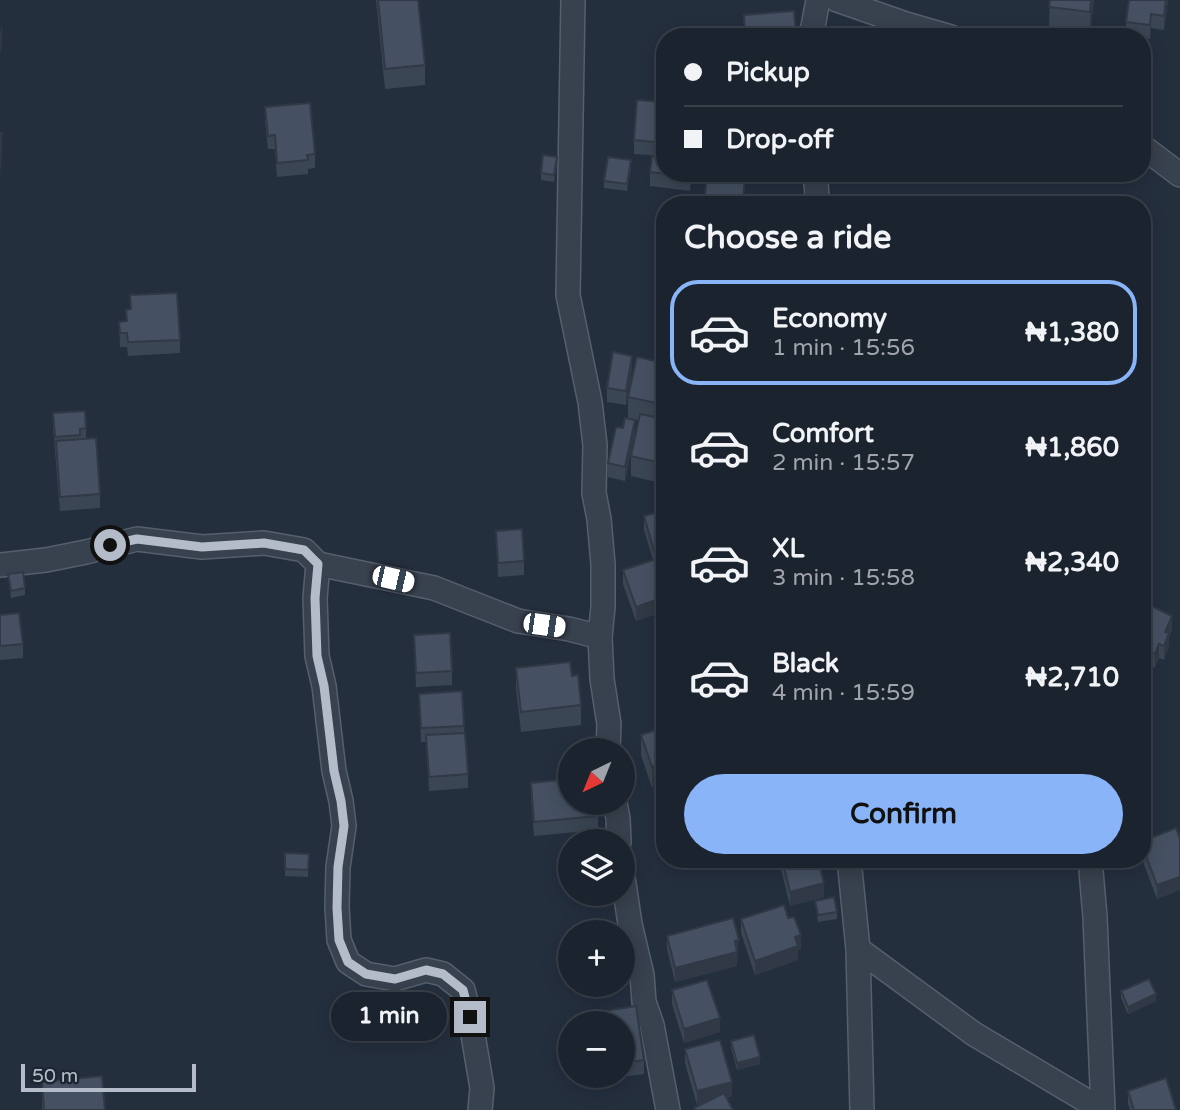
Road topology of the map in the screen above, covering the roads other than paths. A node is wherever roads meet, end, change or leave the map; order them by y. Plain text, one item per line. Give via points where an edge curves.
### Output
1 (573, 0) edge
2 (818, 0) edge
3 (837, 0) edge
4 (813, 28) edge
5 (920, 28) edge
6 (1151, 152) edge
7 (1180, 174) edge
8 (318, 564) junction
9 (0, 565) edge
10 (600, 637) junction
11 (608, 738) edge
12 (850, 868) edge
13 (1091, 868) edge
14 (627, 906) edge
15 (858, 948) junction
16 (480, 1110) edge
17 (668, 1110) edge
18 (862, 1110) edge
19 (1102, 1110) edge

1 - 10 street via 568,295 595,444 594,494 603,564
2 - 4 street
3 - 5 street
6 - 7 street
8 - 9 street via 304,550 264,543 202,547 137,539 46,560
8 - 10 street via 434,588 518,621
8 - 16 street via 317,656 344,826 338,867 339,940 348,962 366,974 395,979 426,970 443,974 463,990 482,1088
10 - 11 street
12 - 15 street
13 - 19 street
14 - 17 street
15 - 18 street
15 - 19 street via 974,1034

